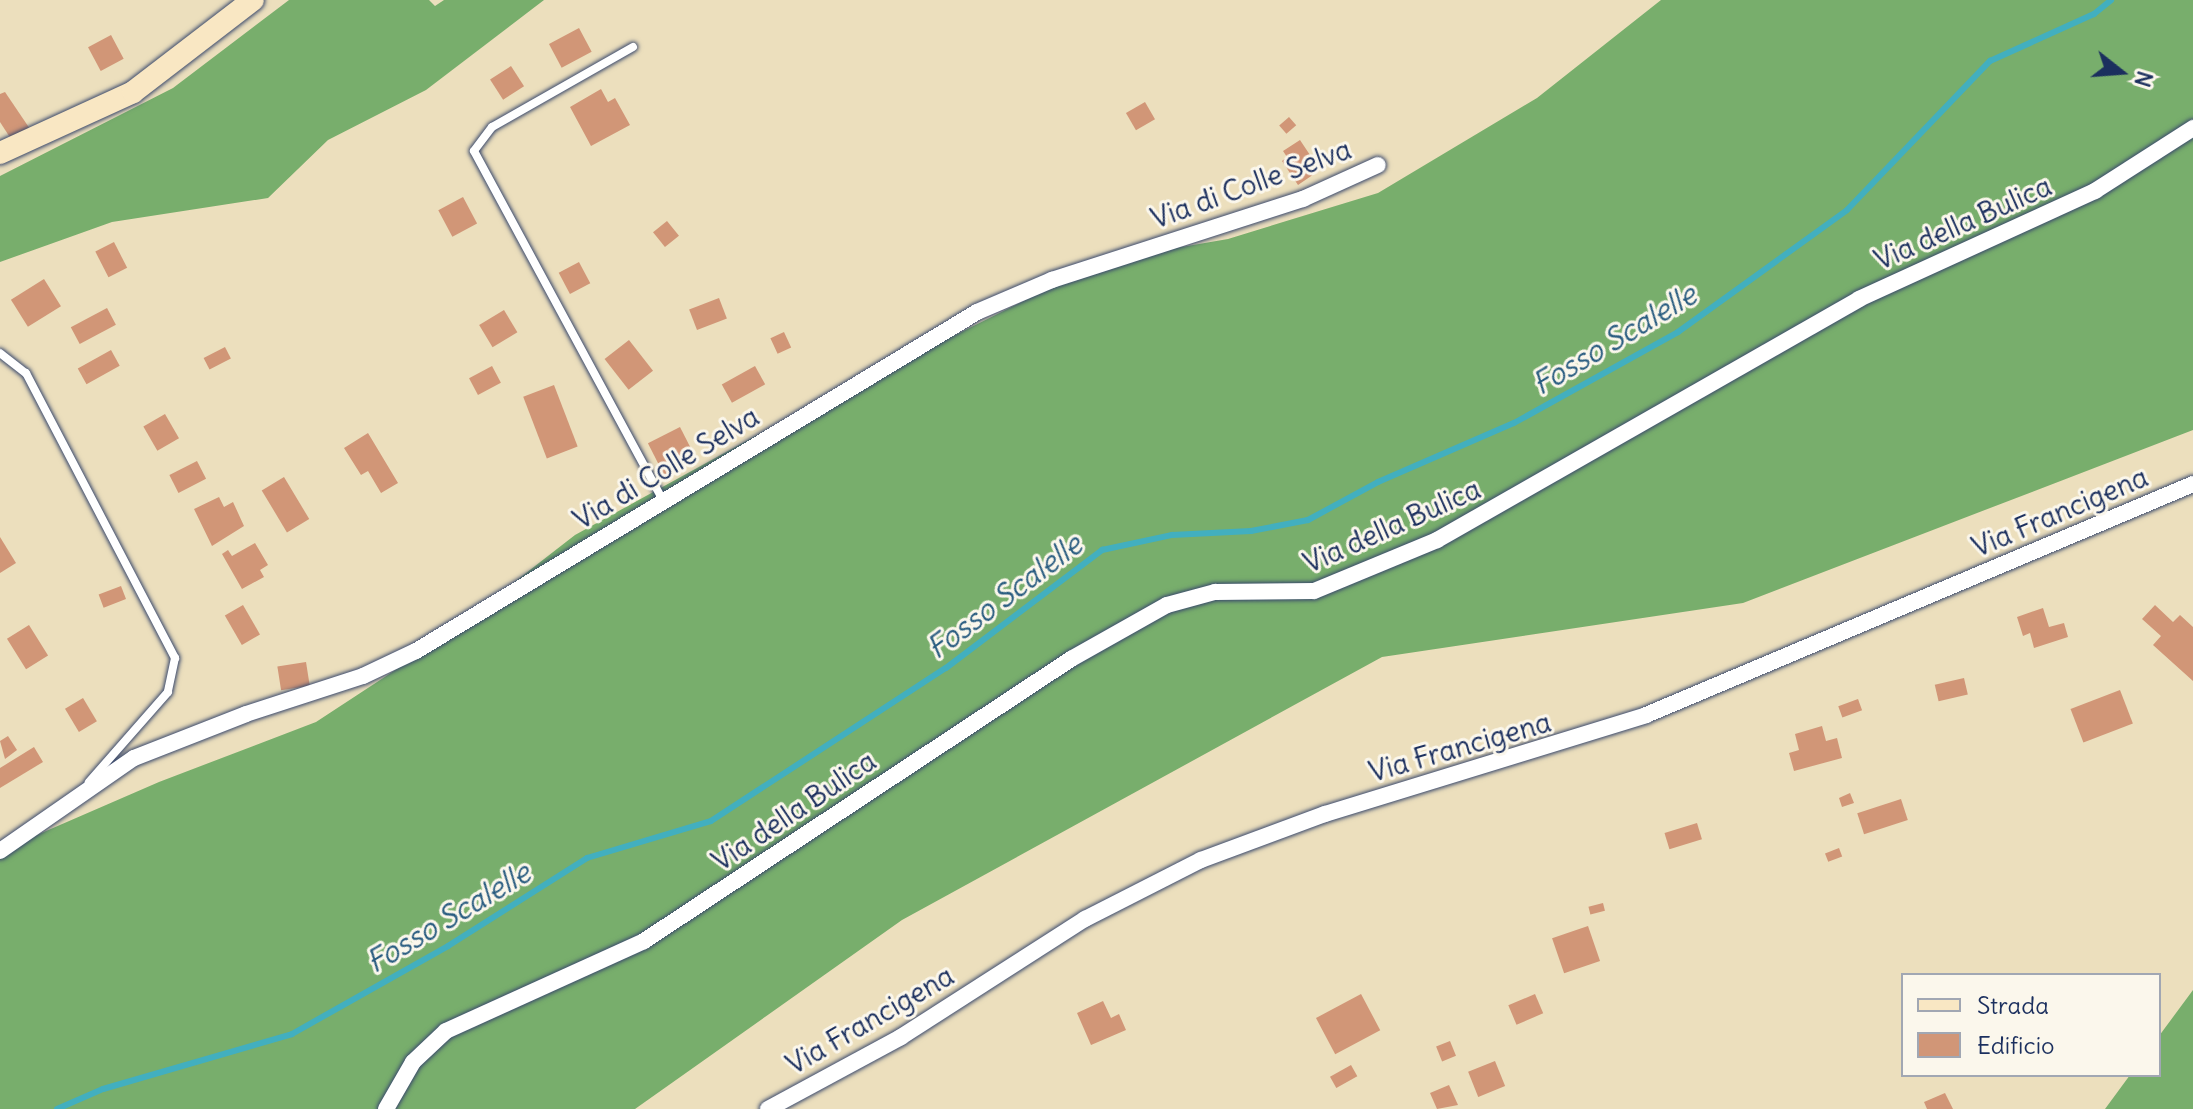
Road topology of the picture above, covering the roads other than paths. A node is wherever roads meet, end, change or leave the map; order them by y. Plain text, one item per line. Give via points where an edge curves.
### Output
1 (253, 0) edge
2 (633, 47) dead end
3 (2193, 128) edge
4 (0, 153) edge
5 (1378, 165) dead end
6 (0, 353) edge
7 (2193, 484) edge
8 (663, 500) junction
9 (81, 791) junction
10 (0, 851) edge
11 (386, 1109) edge
12 (768, 1109) edge

1 - 4 main road via 133,92
2 - 8 lane via 492,127 474,151
3 - 11 street, Via della Bulica via 2095,191 1859,299 1437,540 1314,591 1215,592 1154,612 1071,659 644,941 446,1031 413,1062
5 - 8 street, Via di Colle Selva via 1303,199 1052,280 994,304
6 - 9 lane via 26,373 175,658 168,692
7 - 12 street, Via Francigena via 1635,719 1325,814 1201,860 1095,913 901,1037
8 - 9 street, Via di Colle Selva via 403,657 160,747
9 - 10 street, Via di Colle Selva

